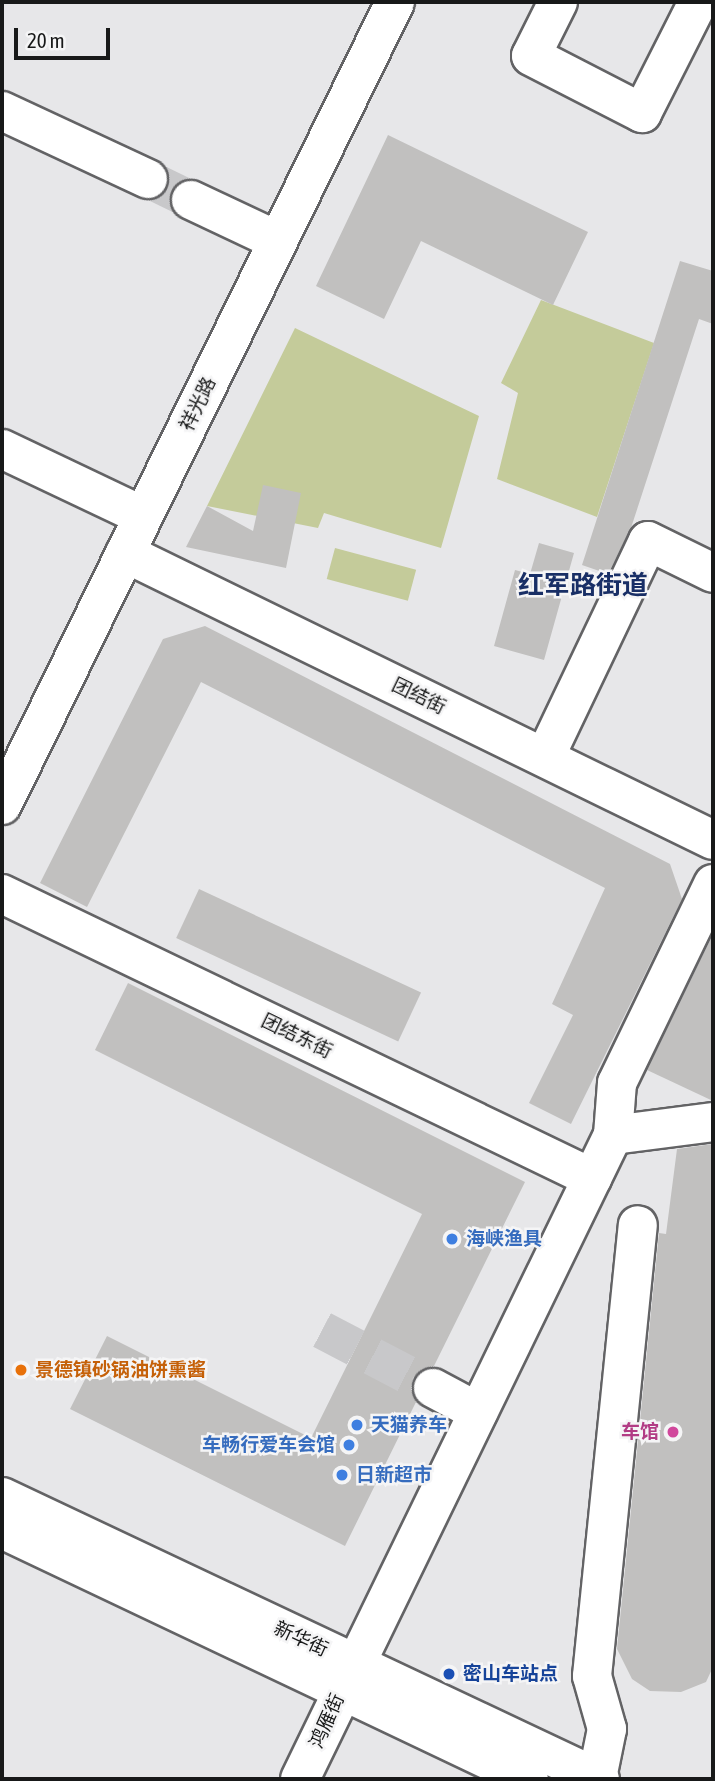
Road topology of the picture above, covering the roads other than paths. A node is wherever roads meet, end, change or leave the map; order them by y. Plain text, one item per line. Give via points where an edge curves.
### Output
1 (395, 2) edge
2 (558, 2) edge
3 (698, 2) edge
4 (2, 111) edge
5 (148, 179) tunnel mouth
6 (191, 200) tunnel mouth
7 (278, 241) junction
8 (2, 449) edge
9 (143, 516) junction
10 (125, 553) junction
11 (713, 573) edge
12 (545, 757) junction
13 (2, 805) edge
14 (713, 840) edge
15 (713, 884) edge
16 (2, 894) edge
17 (713, 1122) edge
18 (613, 1135) junction
19 (592, 1178) junction
20 (638, 1226) dead end
21 (433, 1388) tunnel mouth
22 (478, 1412) junction
23 (2, 1497) edge
24 (2, 1528) edge
25 (347, 1677) junction
26 (499, 1770) edge
27 (300, 1779) edge
28 (529, 1779) edge
29 (599, 1779) edge

1 - 7 street, 祥光路
2 - 3 street via 531,55 642,113
4 - 5 street
6 - 7 street
7 - 9 street, 祥光路
8 - 9 street
9 - 10 street, 祥光路
10 - 12 street, 团结街
10 - 13 street, 祥光路
11 - 12 street via 648,541
12 - 14 street, 团结街
15 - 18 street via 617,1083
16 - 19 street, 团结东街
17 - 18 street
18 - 19 street, 鸿雁街
19 - 22 street, 鸿雁街
20 - 29 street via 592,1676 607,1729
21 - 22 street
22 - 25 street, 鸿雁街
23 - 25 street, 新华街
24 - 25 street, 新华街
25 - 26 street, 新华街
25 - 27 street, 鸿雁街
25 - 29 street, 新华街
26 - 28 street, 新华街

